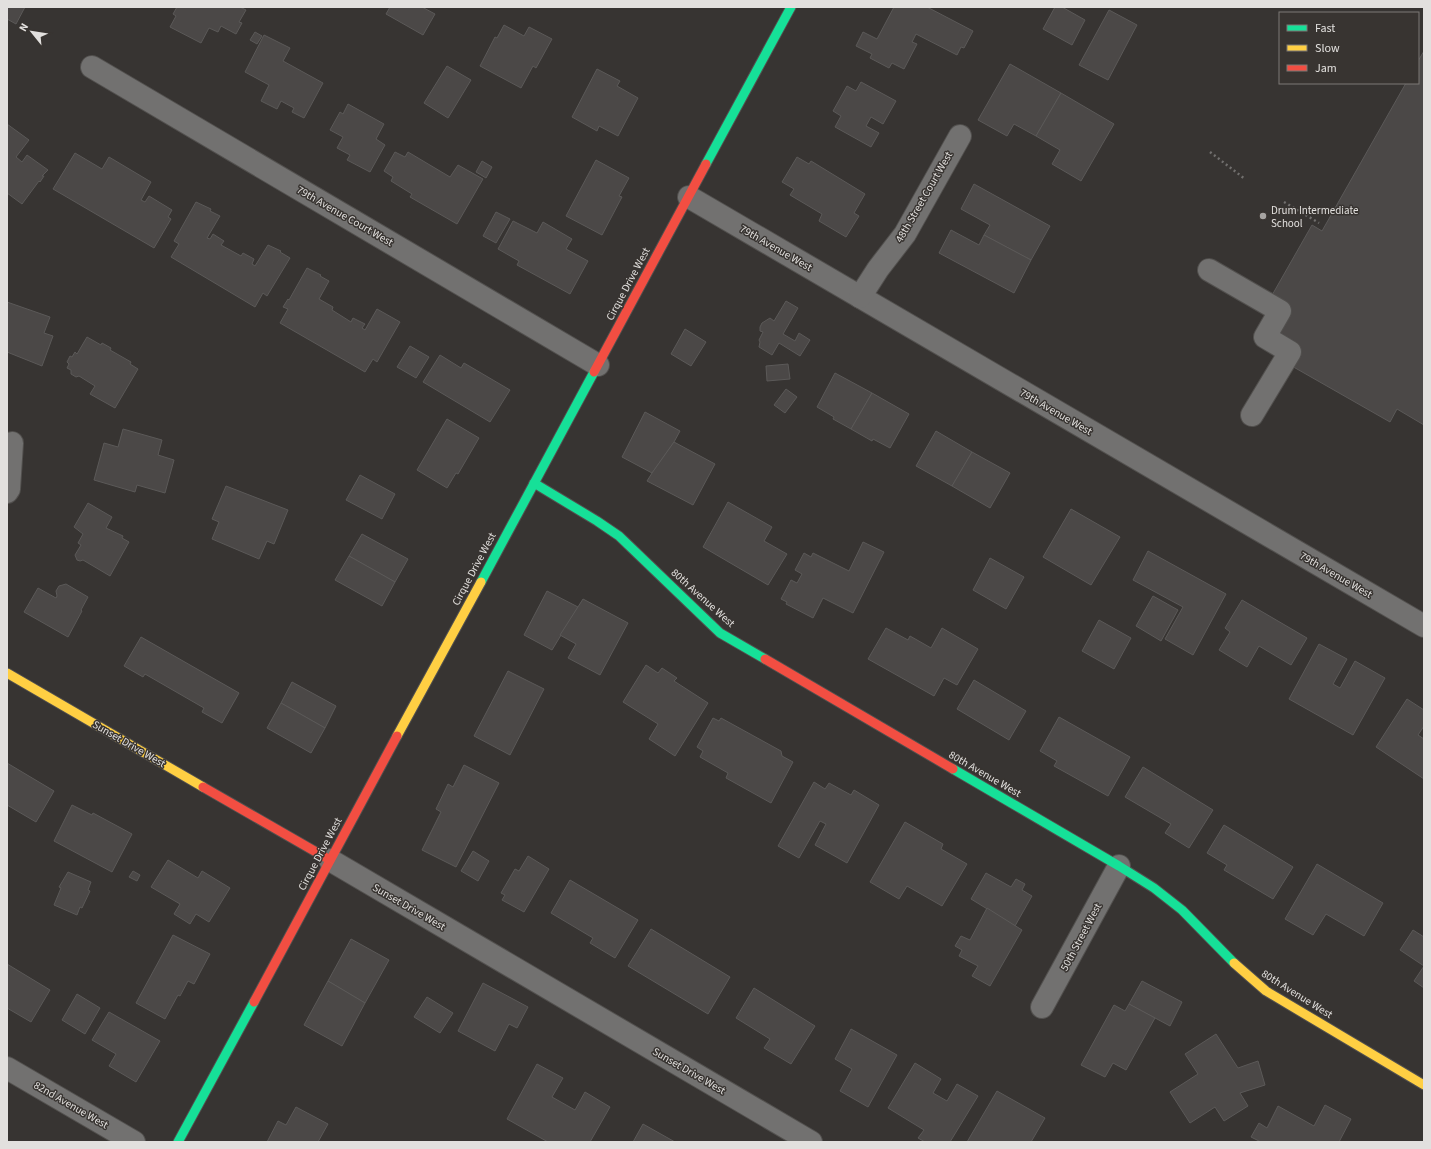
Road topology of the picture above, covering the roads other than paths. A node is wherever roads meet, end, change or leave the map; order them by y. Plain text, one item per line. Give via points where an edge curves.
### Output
1 (791, 7) edge
2 (92, 67) dead end
3 (960, 136) dead end
4 (689, 197) junction
5 (1209, 270) dead end
6 (860, 297) junction
7 (598, 365) junction
8 (1252, 415) dead end
9 (12, 443) dead end
10 (534, 483) junction
11 (7, 492) edge
12 (1424, 626) edge
13 (7, 673) edge
14 (330, 860) junction
15 (1119, 866) junction
16 (1042, 1007) dead end
17 (7, 1068) edge
18 (1424, 1085) edge
19 (134, 1142) edge
20 (178, 1142) edge
21 (811, 1142) edge

1 - 4 street, Cirque Drive West
2 - 7 street, 79th Avenue Court West
3 - 6 street, 48th Street Court West via 905,234
4 - 6 street, 79th Avenue West
4 - 7 street, Cirque Drive West
5 - 8 street via 1280,311 1265,337 1290,352
6 - 12 street, 79th Avenue West
7 - 10 street, Cirque Drive West
9 - 11 street
10 - 14 street, Cirque Drive West
10 - 15 street, 80th Avenue West via 619,536 720,633
13 - 14 street, Sunset Drive West
14 - 20 street, Cirque Drive West
14 - 21 street, Sunset Drive West
15 - 16 street, 50th Street West
15 - 18 street, 80th Avenue West via 1154,888 1182,910 1238,967 1266,991
17 - 19 street, 82nd Avenue West

